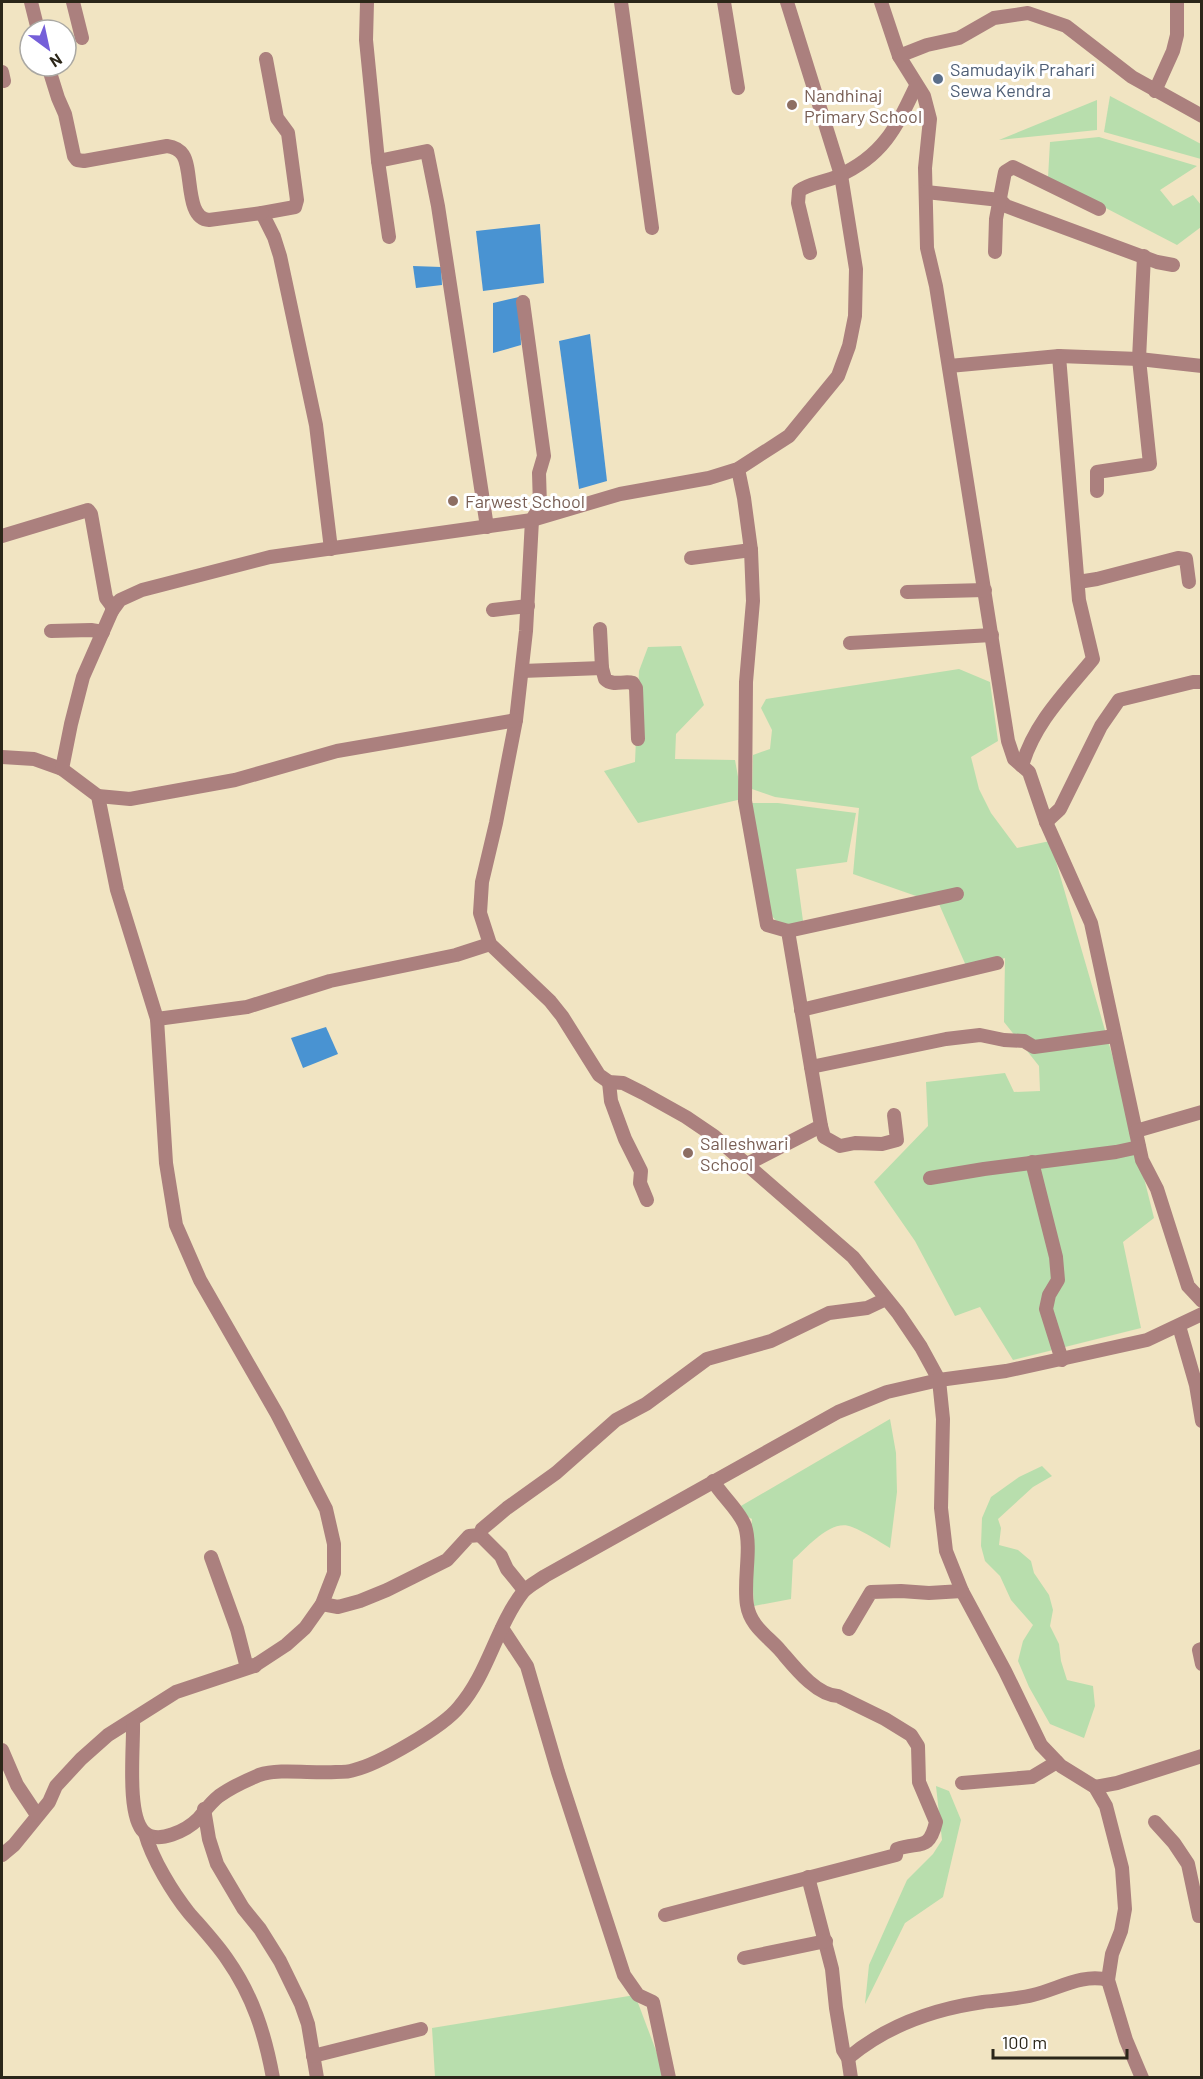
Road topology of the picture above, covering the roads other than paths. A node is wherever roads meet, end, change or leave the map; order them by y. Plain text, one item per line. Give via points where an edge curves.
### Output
1 (31, 2) edge
2 (73, 2) edge
3 (367, 2) edge
4 (621, 2) edge
5 (724, 2) edge
6 (787, 2) edge
7 (881, 2) edge
8 (1177, 2) edge
9 (35, 18) edge
10 (82, 38) dead end
11 (899, 56) junction
12 (266, 59) dead end
13 (52, 78) edge
14 (916, 86) junction
15 (738, 88) dead end
16 (1155, 91) junction
17 (1202, 116) edge
18 (378, 161) junction
19 (841, 175) junction
20 (926, 192) junction
21 (1000, 200) junction
22 (1099, 209) dead end
23 (262, 213) junction
24 (652, 228) dead end
25 (389, 237) dead end
26 (810, 252) dead end
27 (995, 252) dead end
28 (1144, 256) junction
29 (1173, 265) dead end
30 (523, 302) dead end
31 (1059, 356) junction
32 (1139, 359) junction
33 (949, 366) junction
34 (1202, 366) edge
35 (738, 469) junction
36 (1097, 491) dead end
37 (532, 520) junction
38 (487, 527) junction
39 (2, 536) edge
40 (331, 549) junction
41 (751, 550) junction
42 (691, 558) dead end
43 (1078, 582) junction
44 (1189, 582) dead end
45 (985, 590) junction
46 (907, 592) dead end
47 (528, 606) junction
48 (493, 610) dead end
49 (112, 611) junction
50 (600, 629) dead end
51 (51, 631) dead end
52 (103, 632) junction
53 (993, 635) junction
54 (850, 643) dead end
55 (602, 668) junction
56 (522, 671) junction
57 (1202, 682) edge
58 (516, 720) junction
59 (638, 739) dead end
60 (2, 756) edge
61 (1022, 766) junction
62 (62, 769) junction
63 (98, 796) junction
64 (1046, 822) junction
65 (957, 894) dead end
66 (788, 931) junction
67 (490, 944) junction
68 (997, 963) dead end
69 (801, 1010) junction
70 (157, 1019) junction
71 (1115, 1036) junction
72 (811, 1067) junction
73 (609, 1082) junction
74 (1202, 1112) edge
75 (894, 1115) dead end
76 (821, 1126) junction
77 (1136, 1131) junction
78 (1139, 1147) junction
79 (1032, 1162) junction
80 (747, 1164) junction
81 (930, 1178) dead end
82 (647, 1200) dead end
83 (885, 1299) junction
84 (1202, 1301) edge
85 (1202, 1314) edge
86 (1179, 1326) junction
87 (1062, 1360) junction
88 (939, 1380) junction
89 (1202, 1421) edge
90 (713, 1481) junction
91 (480, 1535) junction
92 (211, 1557) dead end
93 (524, 1590) junction
94 (962, 1591) junction
95 (322, 1604) junction
96 (502, 1628) junction
97 (849, 1629) dead end
98 (1202, 1648) edge
99 (1202, 1664) edge
100 (255, 1666) junction
101 (133, 1721) junction
102 (2, 1750) edge
103 (1202, 1755) edge
104 (1057, 1762) junction
105 (962, 1783) dead end
106 (1095, 1787) junction
107 (204, 1809) junction
108 (37, 1815) junction
109 (1155, 1822) dead end
110 (145, 1833) junction
111 (2, 1855) edge
112 (808, 1877) junction
113 (665, 1915) dead end
114 (1202, 1916) edge
115 (826, 1941) junction
116 (744, 1958) dead end
117 (1108, 1980) junction
118 (421, 2029) dead end
119 (313, 2056) junction
120 (848, 2058) junction
121 (273, 2078) edge
122 (317, 2078) edge
123 (669, 2078) edge
124 (851, 2078) edge
125 (1142, 2078) edge

1 - 9 street
2 - 10 street
3 - 18 street via 366,40
4 - 24 street
5 - 15 street
6 - 19 street
7 - 11 street
8 - 16 street via 1178,35
11 - 14 street
11 - 16 street via 959,38 994,18 1028,13 1066,26
12 - 23 street via 277,118 288,133 297,200 295,207
13 - 23 street via 77,160 167,146 177,148 185,158 195,210 202,220
14 - 19 street via 881,147
14 - 20 street via 924,96 930,119 924,168
16 - 17 street
18 - 25 street
18 - 38 street via 424,151 429,154
19 - 26 street via 798,191
19 - 35 street via 856,269 855,316 849,346 838,376 789,436
20 - 21 street
20 - 33 street via 927,248
21 - 22 street via 1005,172 1013,167
21 - 27 street
21 - 28 street via 1006,206
23 - 40 street via 280,256 316,425
28 - 29 street
28 - 32 street
30 - 37 street via 544,456 539,473 540,506
31 - 32 street
31 - 33 street
31 - 43 street
32 - 34 street
32 - 36 street via 1150,464 1097,472
33 - 45 street
35 - 37 street via 620,494
35 - 41 street
37 - 38 street
37 - 47 street
38 - 40 street
39 - 49 street via 88,510
40 - 49 street via 270,557 142,590 120,600
41 - 42 street
41 - 66 street via 753,601 746,682 745,801 767,925
43 - 44 street via 1178,558 1186,559
43 - 61 street via 1093,659 1042,722 1027,747
45 - 46 street
45 - 53 street
47 - 48 street
47 - 56 street
49 - 52 street
50 - 55 street
51 - 52 street
52 - 62 street via 83,677
53 - 54 street
53 - 61 street via 1008,741 1014,759
55 - 56 street
55 - 59 street via 607,682 628,681 636,688
56 - 58 street
57 - 64 street via 1119,700 1101,726 1060,809
58 - 63 street via 337,751 224,782 130,799
58 - 67 street via 482,882 480,913
60 - 62 street via 33,759
61 - 64 street via 1029,772
62 - 63 street
63 - 70 street via 117,890
64 - 71 street via 1091,923
65 - 66 street
66 - 69 street
67 - 70 street via 456,955 330,981 247,1007
67 - 73 street via 550,1001 599,1075
68 - 69 street
69 - 72 street
70 - 95 street via 166,1162 176,1225 200,1280 326,1509 334,1544 334,1573
71 - 72 street via 1034,1047 1024,1041 980,1035
71 - 77 street
72 - 76 street
73 - 80 street via 623,1083 686,1117
73 - 82 street via 611,1101 641,1171 640,1183
74 - 77 street
75 - 76 street via 897,1140 882,1143 840,1146 824,1137
76 - 80 street
77 - 78 street
78 - 79 street
78 - 84 street via 1188,1286
79 - 81 street
79 - 87 street via 1056,1257 1058,1280 1048,1295 1046,1309
80 - 83 street via 853,1257
83 - 88 street via 921,1347
83 - 91 street via 867,1308 829,1313 771,1341 707,1359 646,1404 616,1420 556,1473 482,1529
85 - 86 street
86 - 87 street via 1147,1340
86 - 89 street
87 - 88 street
88 - 90 street via 887,1392 838,1412
88 - 94 street via 943,1419 941,1508 946,1551
90 - 93 street
90 - 112 street via 744,1524 747,1605 758,1629 815,1686 885,1719 911,1735 918,1746 919,1782 936,1822 930,1840 921,1846 897,1849 896,1855
91 - 93 street via 501,1556
91 - 95 street via 469,1536 447,1560 387,1590 338,1607
92 - 100 street via 246,1664
93 - 96 street
94 - 97 street via 871,1592
94 - 104 street via 1041,1745
95 - 100 street via 305,1628
96 - 107 street via 477,1682 459,1708 426,1735 355,1770 273,1772 258,1776 221,1795
96 - 123 street via 527,1666 624,1975 638,1995 653,2002
98 - 99 street
100 - 101 street via 176,1692
101 - 108 street via 108,1735 81,1759
101 - 110 street via 131,1776 139,1826
102 - 108 street via 17,1785
103 - 106 street
104 - 105 street via 1032,1777
104 - 106 street
106 - 117 street via 1106,1806 1114,1835 1122,1868 1125,1909
107 - 110 street via 194,1822 171,1835
107 - 119 street via 217,1864 280,1961 308,2024
108 - 111 street
109 - 114 street via 1188,1864
110 - 121 street via 178,1896 228,1959 247,1990 261,2024
112 - 113 street
112 - 115 street
115 - 116 street
115 - 120 street via 843,2050
117 - 120 street via 1084,1978 1026,1997 933,2013 885,2032
117 - 125 street
118 - 119 street
119 - 122 street
120 - 124 street

